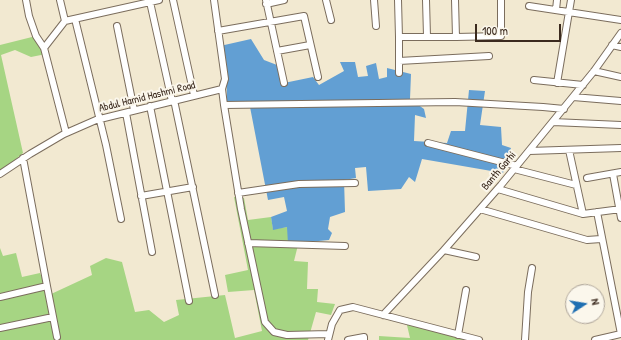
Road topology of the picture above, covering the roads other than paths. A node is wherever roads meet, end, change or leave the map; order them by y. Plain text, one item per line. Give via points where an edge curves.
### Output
1 (26, 0) edge
2 (60, 0) edge
3 (159, 0) edge
4 (173, 0) edge
5 (214, 0) edge
6 (284, 0) edge
7 (326, 0) edge
8 (374, 0) edge
9 (398, 0) edge
10 (426, 0) edge
11 (455, 0) edge
12 (501, 0) edge
13 (557, 0) edge
14 (571, 0) edge
15 (150, 2) junction
16 (266, 2) edge
17 (529, 6) dead end
18 (556, 10) junction
19 (569, 12) junction
20 (75, 19) junction
21 (65, 20) junction
22 (331, 20) dead end
23 (621, 20) edge
24 (270, 23) junction
25 (117, 26) dead end
26 (376, 26) dead end
27 (218, 31) junction
28 (621, 33) edge
29 (427, 36) junction
30 (399, 37) junction
31 (456, 37) junction
32 (310, 45) junction
33 (612, 45) junction
34 (621, 47) edge
35 (44, 48) junction
36 (277, 52) junction
37 (489, 56) dead end
38 (399, 61) junction
39 (594, 71) junction
40 (399, 73) dead end
41 (621, 77) edge
42 (318, 78) dead end
43 (534, 80) dead end
44 (557, 82) junction
45 (284, 83) dead end
46 (583, 85) junction
47 (222, 89) junction
48 (194, 96) junction
49 (573, 97) junction
50 (173, 101) junction
51 (621, 101) edge
52 (224, 105) junction
53 (150, 106) junction
54 (564, 109) junction
55 (134, 110) junction
56 (126, 113) junction
57 (99, 120) junction
58 (553, 122) junction
59 (621, 125) edge
60 (66, 133) junction
61 (428, 143) dead end
62 (621, 148) edge
63 (569, 150) junction
64 (529, 151) junction
65 (23, 158) junction
66 (516, 167) junction
67 (621, 172) edge
68 (0, 174) edge
69 (613, 174) junction
70 (587, 178) dead end
71 (355, 183) dead end
72 (576, 185) junction
73 (193, 187) junction
74 (498, 188) junction
75 (167, 191) junction
76 (238, 193) junction
77 (141, 196) junction
78 (480, 209) junction
79 (620, 209) edge
80 (597, 212) junction
81 (583, 214) junction
82 (621, 218) edge
83 (121, 219) dead end
84 (602, 239) junction
85 (248, 243) junction
86 (345, 246) dead end
87 (444, 250) junction
88 (152, 252) dead end
89 (476, 257) dead end
90 (532, 268) dead end
91 (47, 286) junction
92 (466, 290) dead end
93 (215, 295) dead end
94 (0, 297) edge
95 (189, 301) dead end
96 (383, 314) junction
97 (53, 317) junction
98 (0, 328) edge
99 (458, 334) junction
100 (621, 334) edge
101 (57, 337) dead end
102 (328, 337) edge
103 (348, 340) edge
104 (364, 340) edge
105 (479, 340) edge
106 (525, 340) edge
107 (595, 340) edge

1 - 35 street via 36,36
2 - 21 street
3 - 15 street
4 - 48 street
5 - 27 street
6 - 16 street
7 - 22 street
8 - 26 street
9 - 30 street
10 - 29 street
11 - 31 street
12 - 31 street via 501,36
13 - 18 street
14 - 19 street
15 - 20 street
15 - 50 street
16 - 24 street
17 - 18 street
18 - 19 street
19 - 23 street
19 - 44 street
20 - 21 street
20 - 57 street
21 - 35 street
24 - 27 street
24 - 32 street via 304,16
24 - 36 street
25 - 55 street
27 - 47 street via 224,78
28 - 33 street, Banth Garhi
29 - 30 street
29 - 31 street
30 - 38 street
32 - 36 street
32 - 42 street
33 - 34 street
33 - 39 street, Banth Garhi
35 - 60 street
36 - 45 street
37 - 38 street
38 - 40 street
39 - 41 street
39 - 46 street, Banth Garhi
43 - 44 street
44 - 46 street
46 - 49 street, Banth Garhi
47 - 48 street, Abdul Hamid Hashmi Road
47 - 52 street
48 - 50 street, Abdul Hamid Hashmi Road
49 - 51 street
49 - 54 street, Banth Garhi
50 - 53 street, Abdul Hamid Hashmi Road
50 - 73 street
52 - 54 street via 455,102
52 - 76 street
53 - 55 street, Abdul Hamid Hashmi Road
53 - 75 street
54 - 58 street, Banth Garhi
55 - 56 street, Abdul Hamid Hashmi Road
56 - 57 street, Abdul Hamid Hashmi Road
56 - 77 street
57 - 60 street, Abdul Hamid Hashmi Road
57 - 83 street
58 - 59 street
58 - 64 street, Banth Garhi
60 - 65 street, Abdul Hamid Hashmi Road
61 - 66 street
62 - 63 street
63 - 64 street
63 - 72 street
64 - 66 street, Banth Garhi
65 - 68 street, Abdul Hamid Hashmi Road
65 - 91 street
66 - 72 street
66 - 74 street, Banth Garhi
67 - 69 street
69 - 70 street
69 - 79 street
71 - 76 street via 299,184
72 - 81 street
73 - 75 street
73 - 93 street
74 - 78 street, Banth Garhi
74 - 81 street
75 - 77 street
75 - 95 street
76 - 85 street
77 - 88 street
78 - 84 street via 588,240
78 - 87 street, Banth Garhi
79 - 80 street
79 - 82 street
80 - 81 street
80 - 84 street
84 - 100 street
85 - 86 street
85 - 102 street via 265,322 274,332
87 - 89 street
87 - 96 street, Banth Garhi
90 - 106 street
91 - 94 street
91 - 97 street
92 - 99 street
96 - 99 street
96 - 102 street via 353,307 340,310
97 - 98 street
97 - 101 street
99 - 105 street
100 - 107 street
103 - 104 street

